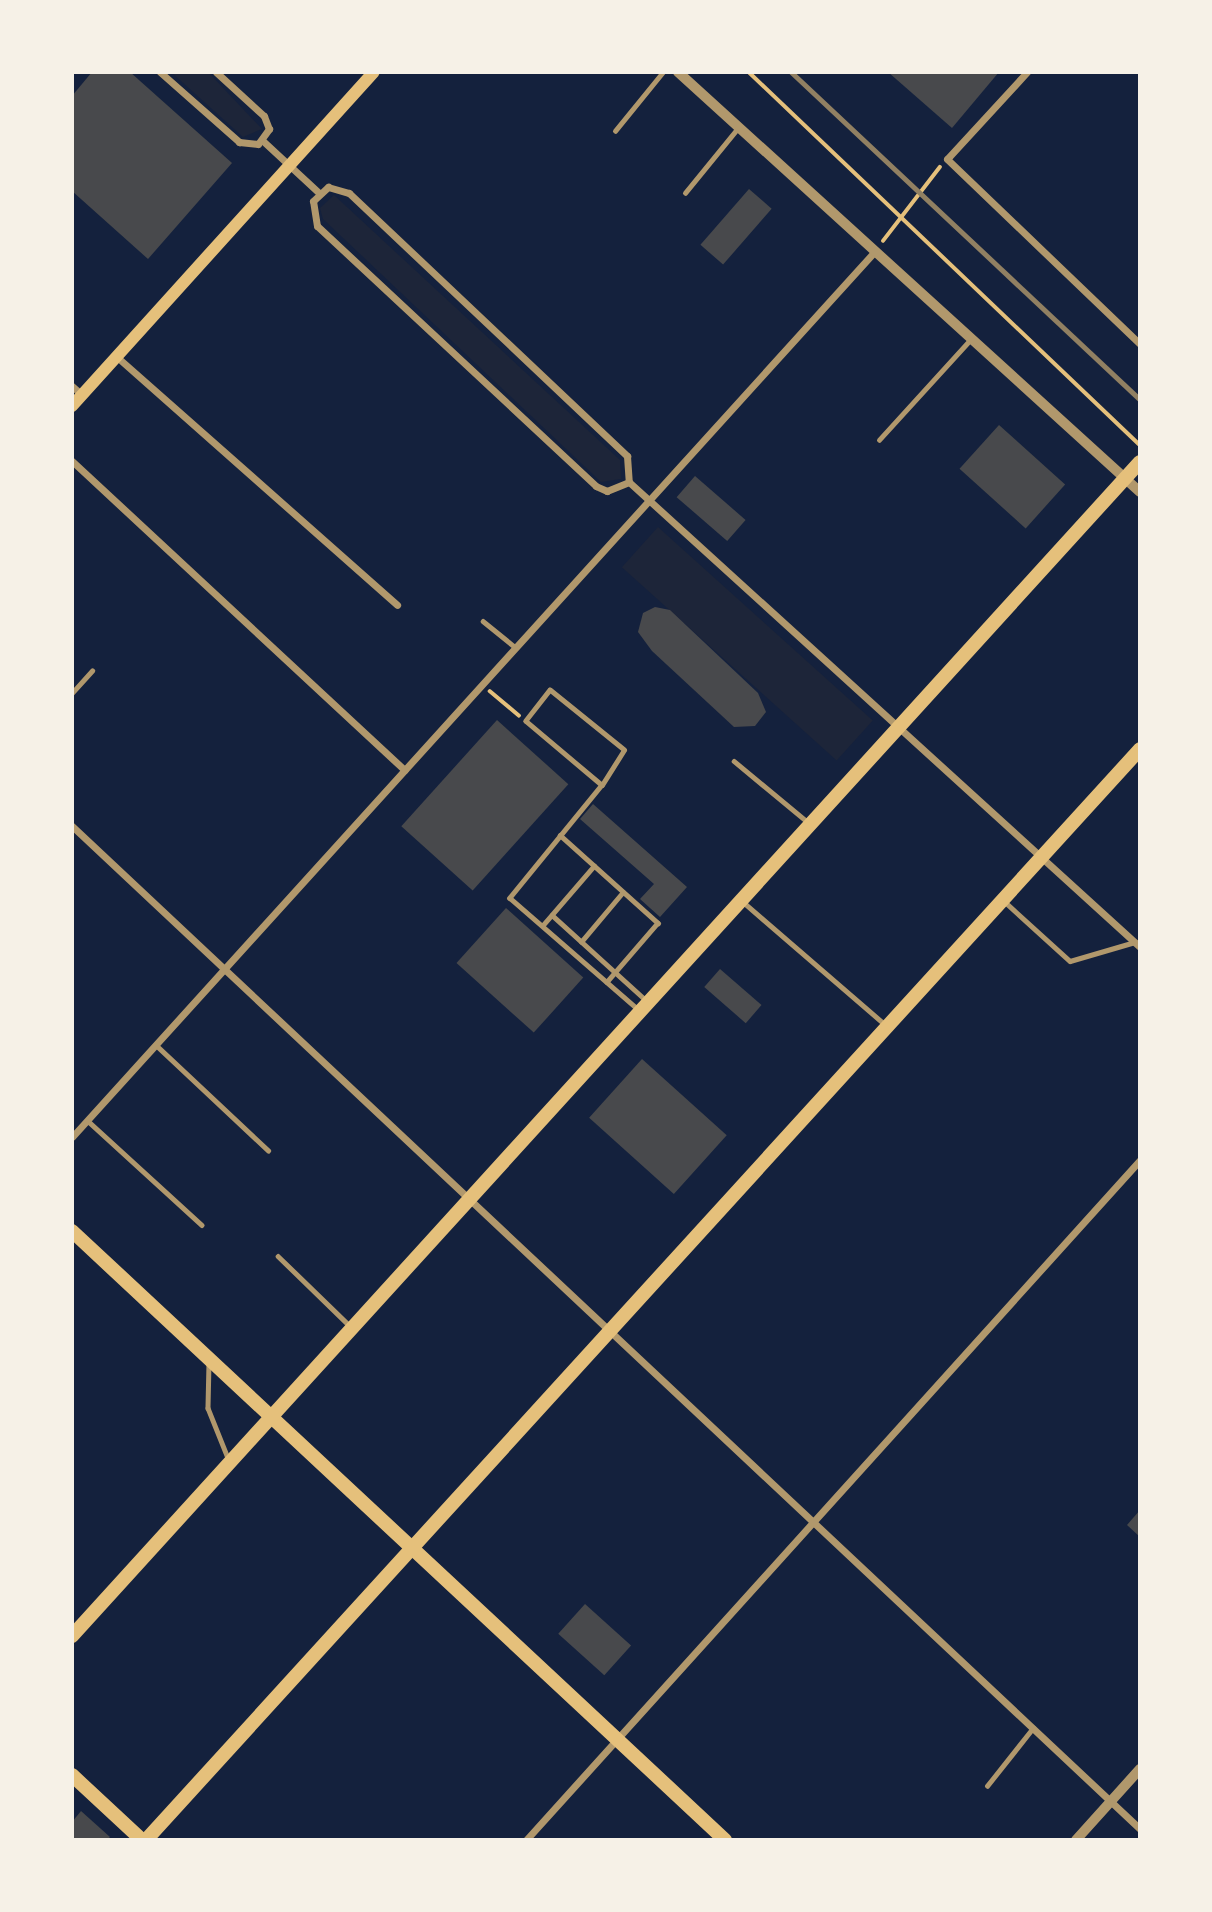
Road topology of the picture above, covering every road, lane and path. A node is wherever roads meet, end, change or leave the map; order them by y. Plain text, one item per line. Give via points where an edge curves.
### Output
1 (160, 72) edge
2 (216, 72) edge
3 (374, 72) edge
4 (663, 72) edge
5 (678, 72) edge
6 (748, 72) edge
7 (1027, 72) edge
8 (739, 127) junction
9 (615, 131) dead end
10 (263, 141) junction
11 (947, 159) junction
12 (289, 166) junction
13 (318, 192) junction
14 (685, 192) dead end
15 (899, 218) junction
16 (876, 251) junction
17 (971, 338) junction
18 (1140, 344) edge
19 (117, 356) junction
20 (72, 386) edge
21 (82, 395) junction
22 (72, 406) edge
23 (879, 440) dead end
24 (1140, 445) edge
25 (72, 461) edge
26 (1140, 462) edge
27 (1125, 478) junction
28 (629, 482) junction
29 (1140, 492) edge
30 (649, 501) junction
31 (397, 605) dead end
32 (483, 621) dead end
33 (516, 647) junction
34 (92, 671) dead end
35 (483, 684) junction
36 (72, 693) edge
37 (526, 721) junction
38 (898, 727) junction
39 (1140, 749) edge
40 (734, 761) dead end
41 (405, 770) junction
42 (603, 785) junction
43 (810, 824) junction
44 (72, 826) edge
45 (560, 835) junction
46 (1041, 857) junction
47 (594, 866) junction
48 (623, 892) junction
49 (740, 900) junction
50 (1003, 900) junction
51 (552, 915) junction
52 (543, 925) junction
53 (581, 942) junction
54 (1138, 945) edge
55 (224, 969) junction
56 (615, 973) junction
57 (607, 982) junction
58 (644, 1006) junction
59 (887, 1026) junction
60 (155, 1045) junction
61 (87, 1120) junction
62 (72, 1137) edge
63 (268, 1150) dead end
64 (1140, 1160) edge
65 (469, 1198) junction
66 (202, 1225) dead end
67 (72, 1231) edge
68 (278, 1256) dead end
69 (352, 1328) junction
70 (610, 1331) junction
71 (209, 1360) junction
72 (271, 1417) junction
73 (230, 1462) junction
74 (813, 1522) junction
75 (410, 1547) junction
76 (72, 1636) edge
77 (1033, 1728) junction
78 (617, 1740) junction
79 (1140, 1769) edge
80 (72, 1775) edge
81 (987, 1786) dead end
82 (1111, 1801) junction
83 (1140, 1829) edge
84 (144, 1840) edge
85 (526, 1840) edge
86 (724, 1840) edge
87 (1076, 1840) edge

1 - 10 street via 239,142 252,147
2 - 10 street via 264,116 269,129
3 - 12 main road
4 - 9 lane
5 - 8 street
6 - 15 path
7 - 11 street
8 - 14 lane
8 - 16 street
10 - 12 street
11 - 15 path
11 - 18 street
12 - 13 street
12 - 19 main road
13 - 28 street via 328,187 349,193 627,456
13 - 28 street via 312,213 317,226 596,486 607,491
15 - 16 path
15 - 24 path
16 - 17 street
16 - 30 street
17 - 23 lane
17 - 27 street
19 - 21 main road
19 - 31 street
20 - 21 street
21 - 22 main road
25 - 41 street
26 - 27 main road
27 - 29 street
27 - 38 main road
28 - 30 street
30 - 33 street
30 - 38 street
32 - 33 lane
33 - 35 street
34 - 36 lane
35 - 37 path
35 - 41 street
37 - 42 lane
37 - 42 lane via 556,690 624,750
38 - 43 main road
38 - 46 street
39 - 46 main road
40 - 43 lane
41 - 55 street
42 - 45 lane
43 - 49 main road
44 - 55 street
45 - 47 lane
45 - 52 lane via 510,898
46 - 50 main road
46 - 54 street
47 - 48 lane
47 - 51 lane
48 - 53 lane
48 - 56 lane via 658,923
49 - 58 main road
49 - 59 lane
50 - 54 lane via 1070,961
50 - 59 main road
51 - 52 lane
51 - 53 lane
52 - 57 lane
53 - 56 lane
55 - 60 street
55 - 65 street
56 - 57 lane
56 - 58 lane
57 - 58 lane
58 - 65 main road
59 - 70 main road
60 - 61 street
60 - 63 lane
61 - 62 street
61 - 66 lane
64 - 74 street
65 - 69 main road
65 - 70 street
67 - 71 main road
68 - 69 lane
69 - 72 main road
70 - 74 street
70 - 75 main road
71 - 72 main road
71 - 73 lane via 208,1408
72 - 73 main road
72 - 75 main road
73 - 76 main road
74 - 77 street
74 - 78 street
75 - 78 main road
75 - 84 main road
77 - 81 lane
77 - 82 street
78 - 85 street
78 - 86 main road
79 - 82 street
80 - 84 main road
82 - 83 street
82 - 87 street

